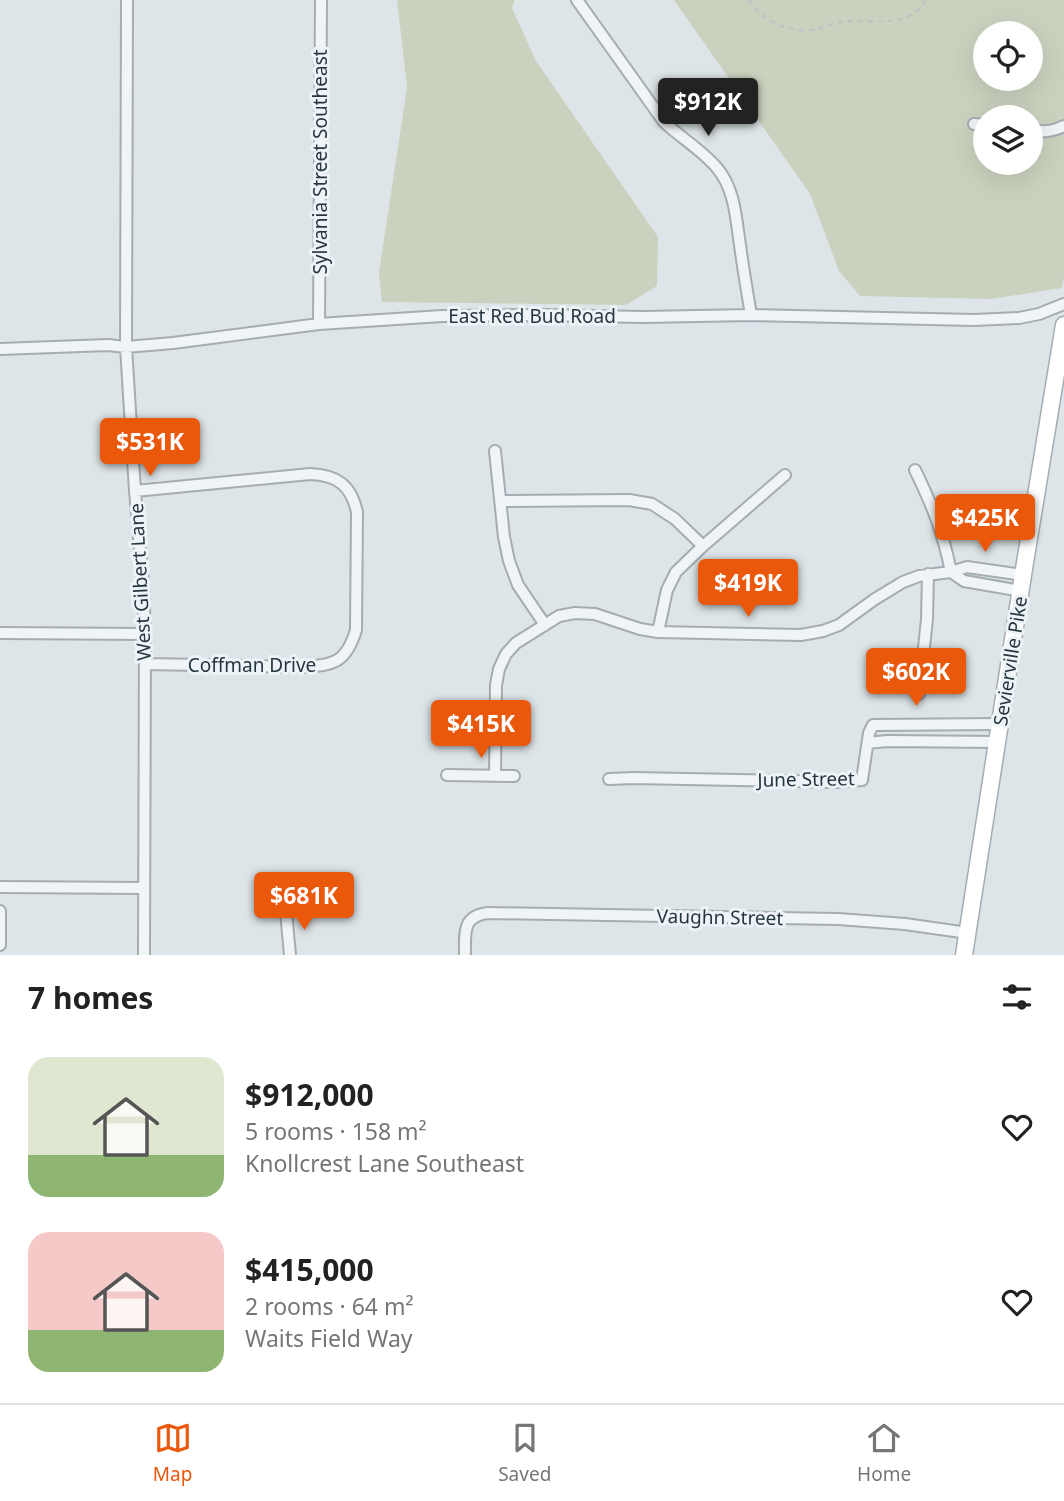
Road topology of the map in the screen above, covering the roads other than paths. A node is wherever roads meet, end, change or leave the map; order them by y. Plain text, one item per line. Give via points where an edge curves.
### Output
1 (127, 0) edge
2 (321, 0) edge
3 (577, 0) edge
4 (1064, 126) edge
5 (1043, 132) edge
6 (1064, 304) edge
7 (751, 315) junction
8 (318, 324) junction
9 (1064, 325) edge
10 (126, 347) junction
11 (0, 349) edge
12 (495, 451) dead end
13 (915, 470) dead end
14 (785, 475) dead end
15 (135, 491) junction
16 (501, 500) junction
17 (703, 545) junction
18 (951, 572) junction
19 (928, 574) junction
20 (1022, 583) junction
21 (545, 625) junction
22 (0, 632) edge
23 (659, 632) junction
24 (145, 634) junction
25 (145, 664) junction
26 (919, 695) dead end
27 (1000, 724) junction
28 (998, 742) junction
29 (868, 743) junction
30 (447, 775) dead end
31 (495, 775) junction
32 (514, 776) dead end
33 (609, 779) dead end
34 (0, 887) edge
35 (144, 888) junction
36 (0, 911) edge
37 (286, 912) dead end
38 (968, 933) junction
39 (0, 946) edge
40 (144, 955) edge
41 (290, 955) edge
42 (465, 955) edge
43 (964, 955) edge

1 - 10 street, West Gilbert Lane
2 - 8 street, Sylvania Street Southeast
3 - 7 street via 664,122 719,169 733,205
4 - 5 street
6 - 7 street, East Red Bud Road via 1003,319
7 - 8 street, East Red Bud Road via 443,316
8 - 10 street, East Red Bud Road
9 - 20 street, Sevierville Pike
10 - 11 street, East Red Bud Road
10 - 15 street, West Gilbert Lane
12 - 16 street
13 - 18 street via 944,536
14 - 17 street
15 - 24 street, West Gilbert Lane
15 - 25 street, Coffman Drive via 325,475 346,487 357,512 356,630 338,660 326,666 302,667
16 - 17 street via 629,499 652,504
16 - 21 street via 509,561 518,585
17 - 23 street via 676,572 667,590
18 - 19 street
18 - 20 street via 964,581
19 - 23 street via 903,582 823,631 801,635
19 - 26 street
20 - 27 street, Sevierville Pike
21 - 23 street via 575,613 595,614
21 - 31 street via 516,643 499,669
22 - 24 street
24 - 25 street, West Gilbert Lane
25 - 35 street, West Gilbert Lane
27 - 28 street, Sevierville Pike
27 - 29 street, June Street via 873,726
28 - 29 street
28 - 38 street, Sevierville Pike
29 - 33 street, June Street via 863,780
30 - 31 street
31 - 32 street
34 - 35 street
35 - 40 street, West Gilbert Lane
36 - 39 street
37 - 41 street
38 - 42 street, Vaughn Street via 838,919 488,913 478,914 467,925
38 - 43 street, Sevierville Pike

